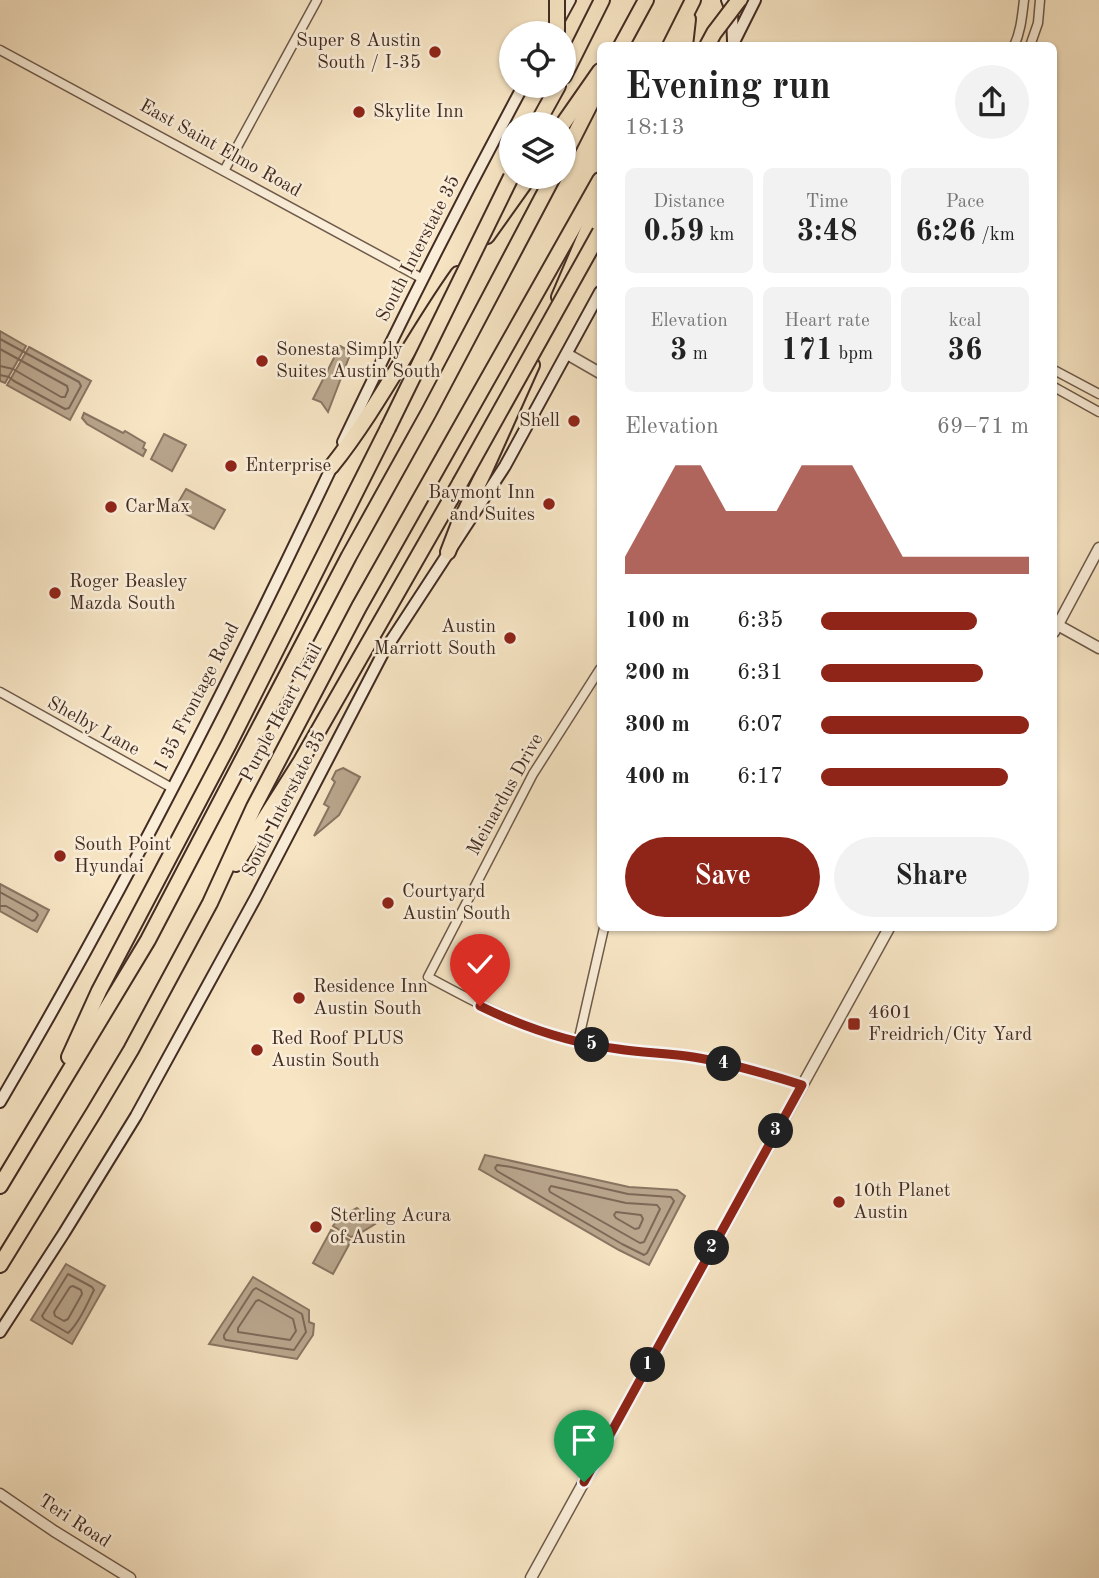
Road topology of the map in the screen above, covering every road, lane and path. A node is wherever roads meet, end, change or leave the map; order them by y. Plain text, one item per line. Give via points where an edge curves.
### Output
1 (317, 0) edge
2 (557, 0) edge
3 (570, 0) edge
4 (602, 0) edge
5 (646, 0) edge
6 (691, 0) edge
7 (727, 0) edge
8 (739, 0) edge
9 (755, 0) edge
10 (1024, 0) edge
11 (1040, 0) edge
12 (556, 21) edge
13 (560, 21) edge
14 (623, 42) edge
15 (672, 42) edge
16 (685, 42) edge
17 (708, 42) edge
18 (732, 42) edge
19 (734, 42) edge
20 (1016, 42) edge
21 (1031, 42) edge
22 (0, 50) edge
23 (576, 52) edge
24 (597, 75) edge
25 (597, 91) edge
26 (517, 98) edge
27 (571, 112) edge
28 (576, 132) edge
29 (224, 171) junction
30 (597, 185) edge
31 (505, 189) edge
32 (519, 189) edge
33 (547, 189) edge
34 (597, 208) edge
35 (597, 237) edge
36 (423, 279) junction
37 (597, 298) edge
38 (567, 354) junction
39 (597, 371) edge
40 (1057, 372) edge
41 (1057, 389) edge
42 (1099, 394) edge
43 (1099, 412) edge
44 (331, 467) junction
45 (1099, 548) edge
46 (449, 552) junction
47 (1057, 622) edge
48 (1057, 627) edge
49 (1099, 648) edge
50 (597, 674) edge
51 (0, 692) edge
52 (172, 788) junction
53 (210, 903) junction
54 (603, 931) edge
55 (887, 931) edge
56 (578, 1042) junction
57 (802, 1085) junction
58 (0, 1102) edge
59 (40, 1122) junction
60 (0, 1186) edge
61 (0, 1265) edge
62 (0, 1332) edge
63 (0, 1494) edge
64 (130, 1578) edge
65 (531, 1578) edge

1 - 29 street
2 - 12 highway, bridge
3 - 13 main road
4 - 23 highway
5 - 14 highway
6 - 15 highway
6 - 16 highway
7 - 18 main road
8 - 17 highway, bridge
9 - 19 main road
10 - 20 street
11 - 21 street
22 - 29 street, East Saint Elmo Road
24 - 27 highway
25 - 28 highway
26 - 36 main road, South Interstate 35
29 - 36 street, East Saint Elmo Road
30 - 53 highway, Purple Heart Trail via 359,607 254,807
31 - 59 highway, bridge via 229,744 99,991
32 - 44 highway
33 - 59 highway, Purple Heart Trail via 148,940
34 - 46 highway
35 - 53 highway, bridge via 301,761
36 - 44 main road, South Interstate 35
37 - 38 main road, South Interstate 35
38 - 39 street
38 - 46 main road, South Interstate 35 via 505,466
40 - 42 street
41 - 43 street
44 - 52 main road, I 35 Frontage Road
45 - 47 street
46 - 62 main road, South Interstate 35 via 383,653 136,1116
48 - 49 street
50 - 56 street, Meinardus Drive via 533,774 428,977 508,1018
51 - 52 street, Shelby Lane
52 - 58 main road, I 35 Frontage Road
53 - 61 highway, Purple Heart Trail via 131,1049
54 - 56 street
55 - 57 street
56 - 57 street via 704,1059
57 - 65 street
59 - 60 highway, Purple Heart Trail
63 - 64 street, Teri Road

